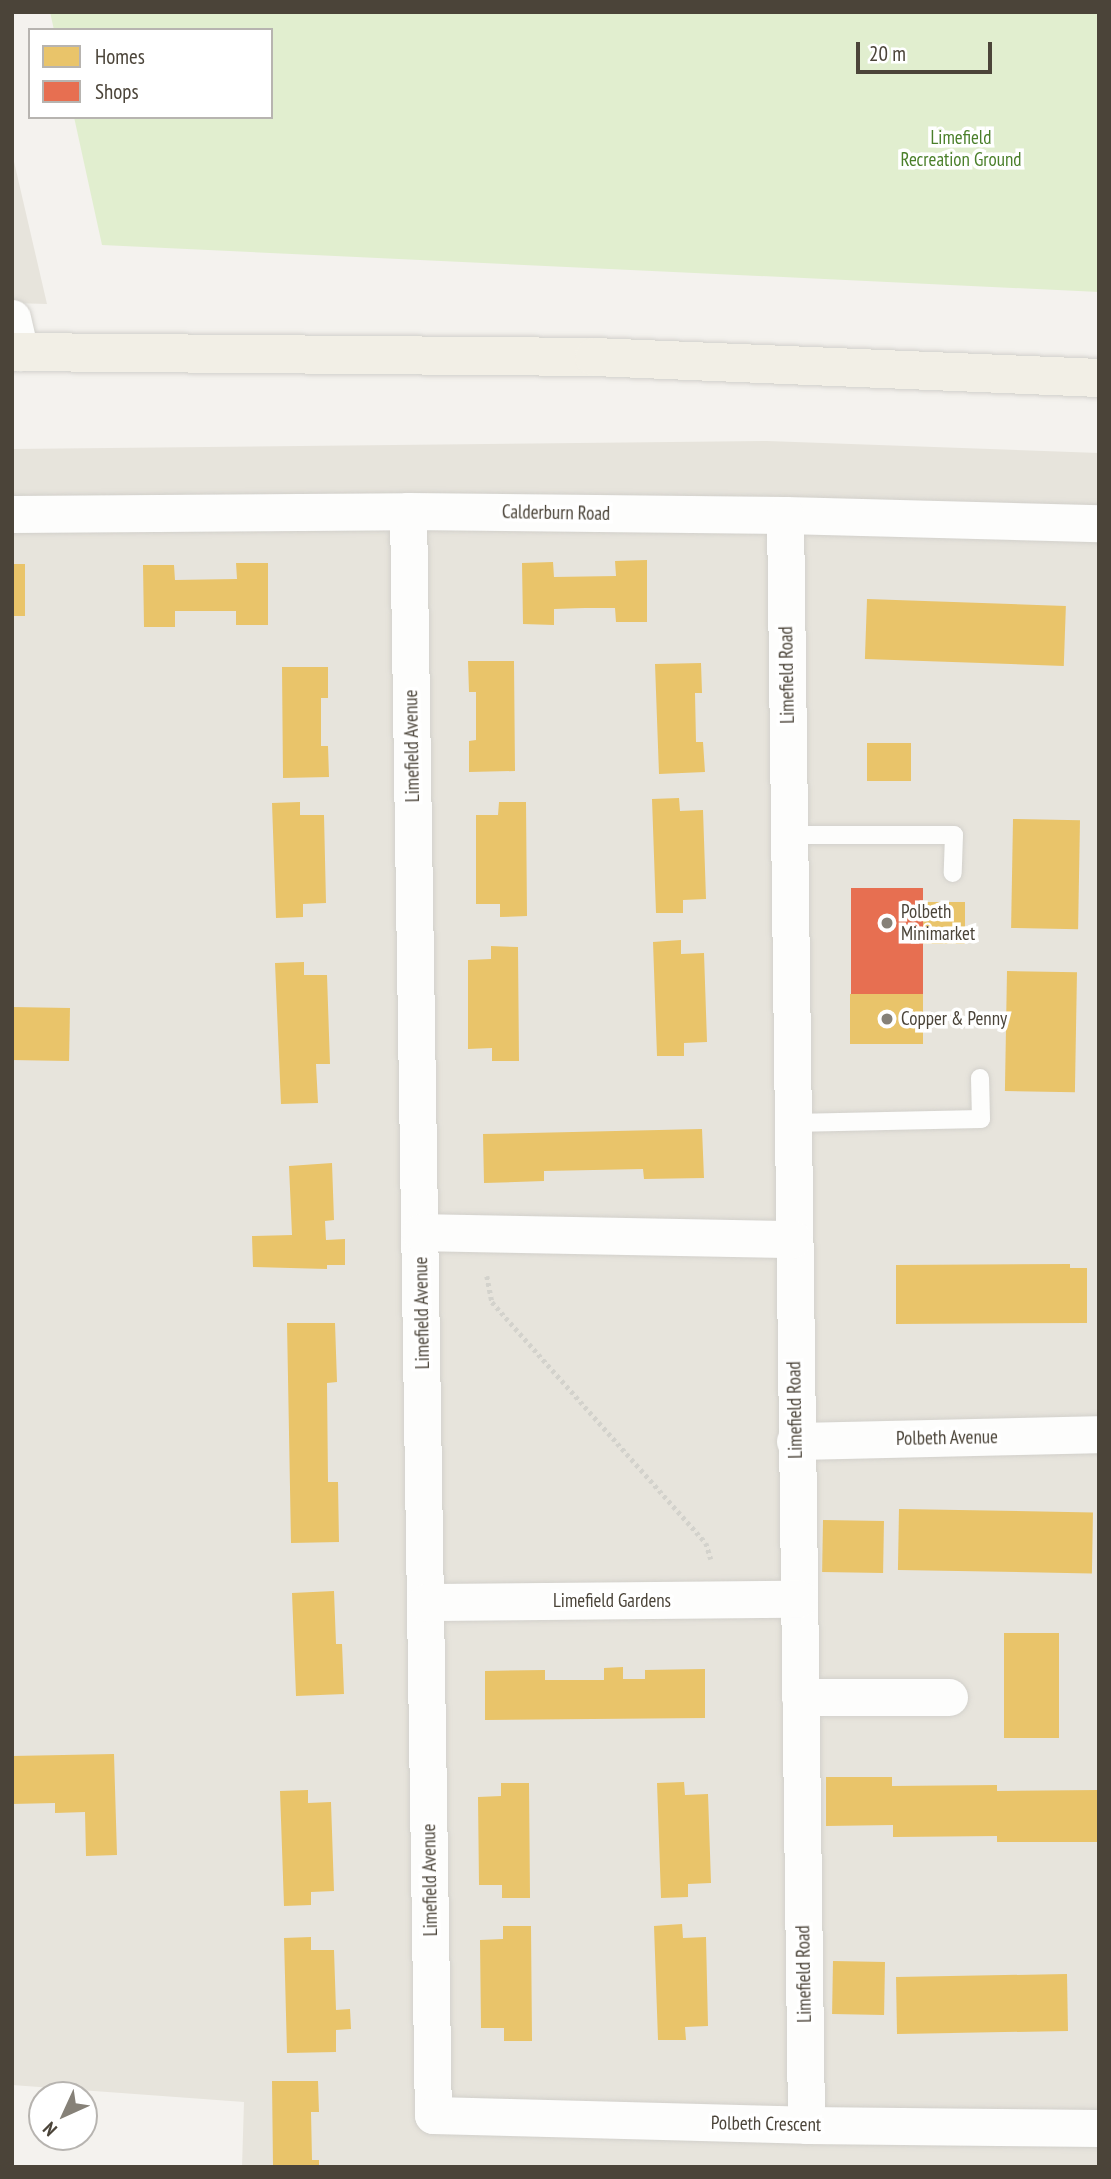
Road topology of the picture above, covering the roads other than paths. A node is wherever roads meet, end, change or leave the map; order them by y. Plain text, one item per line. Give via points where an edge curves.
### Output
1 (15, 341) edge
2 (1099, 378) edge
3 (408, 512) junction
4 (12, 514) edge
5 (785, 515) junction
6 (1099, 523) edge
7 (788, 835) junction
8 (953, 873) dead end
9 (980, 1078) dead end
10 (792, 1123) junction
11 (420, 1232) junction
12 (793, 1239) junction
13 (1099, 1434) edge
14 (795, 1441) junction
15 (799, 1599) junction
16 (426, 1602) junction
17 (800, 1697) junction
18 (949, 1697) dead end
19 (433, 2115) joint
20 (806, 2125) junction
21 (1099, 2128) edge

1 - 2 main road via 594,357
3 - 4 street, Calderburn Road
3 - 5 street, Calderburn Road
3 - 11 street, Limefield Avenue
5 - 6 street, Calderburn Road
5 - 7 street, Limefield Road
7 - 8 lane via 954,835
7 - 10 street, Limefield Road
9 - 10 lane via 981,1119
10 - 12 street, Limefield Road
11 - 12 street
11 - 16 street, Limefield Avenue
12 - 14 street, Limefield Road
13 - 14 street, Polbeth Avenue
14 - 15 street, Limefield Road
15 - 16 street, Limefield Gardens
15 - 17 street, Limefield Road
16 - 19 street, Limefield Avenue
17 - 18 street
17 - 20 street, Limefield Road
19 - 20 street, Polbeth Crescent
20 - 21 street, Polbeth Crescent

